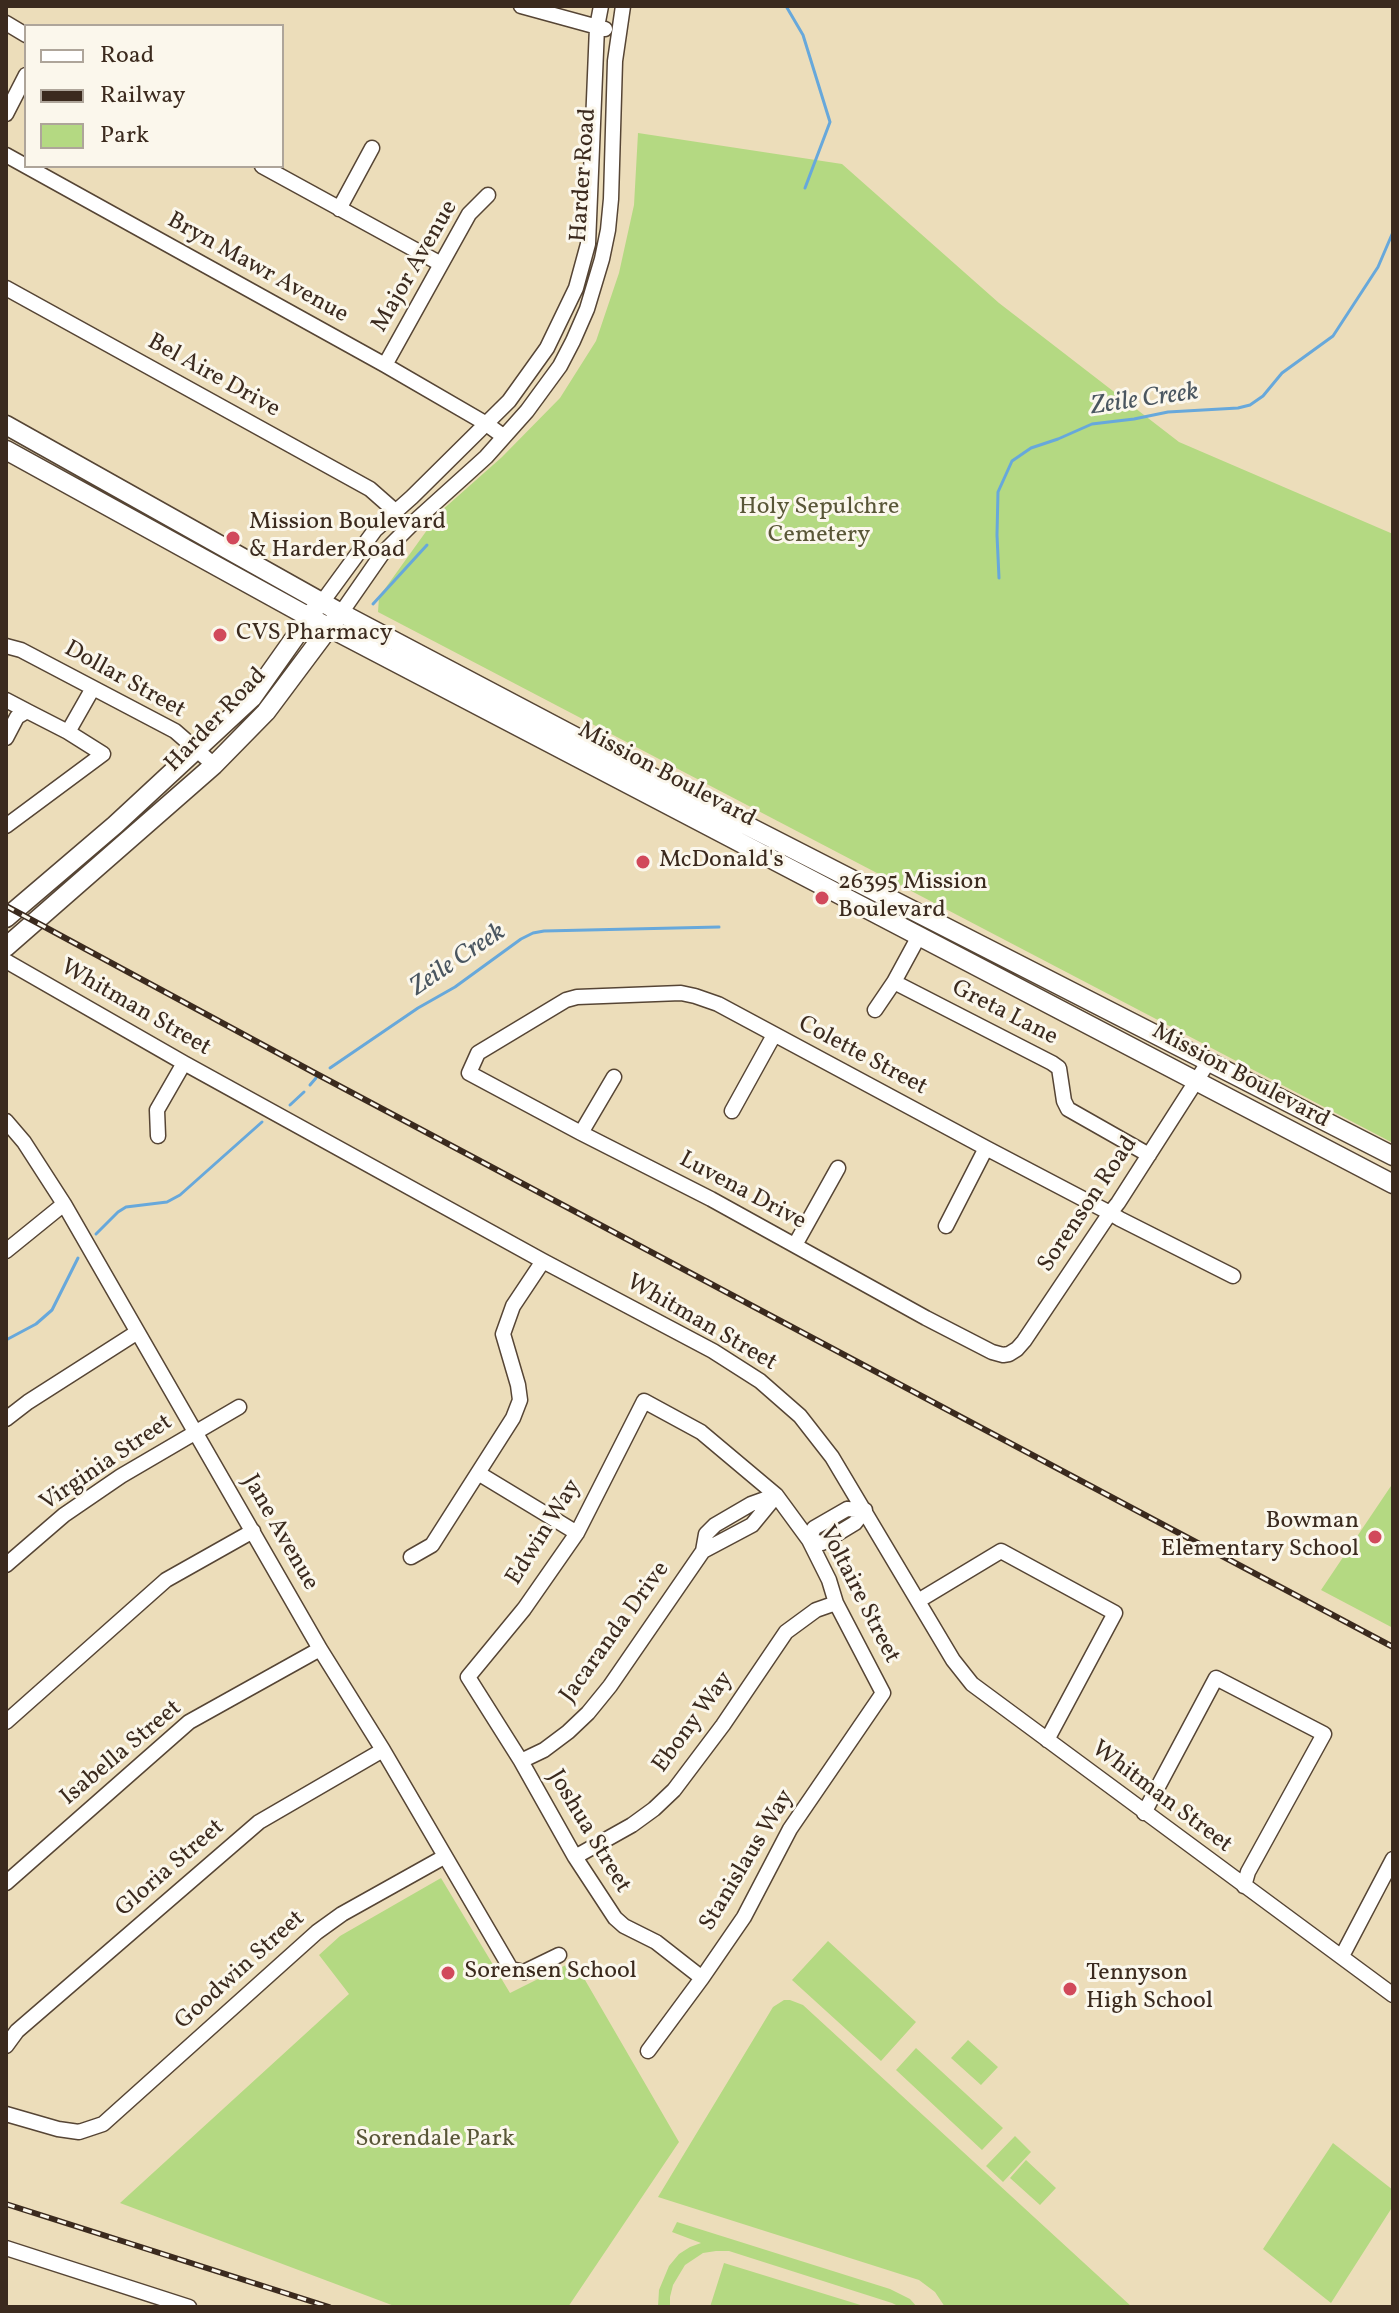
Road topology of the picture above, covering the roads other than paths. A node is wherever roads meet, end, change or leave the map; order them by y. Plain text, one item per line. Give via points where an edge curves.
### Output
1 (521, 6) edge
2 (601, 6) edge
3 (623, 6) edge
4 (6, 23) edge
5 (597, 27) junction
6 (24, 34) edge
7 (618, 34) junction
8 (24, 79) edge
9 (6, 114) edge
10 (372, 148) dead end
11 (6, 155) edge
12 (24, 165) edge
13 (29, 168) edge
14 (266, 168) edge
15 (488, 195) dead end
16 (339, 209) junction
17 (441, 264) junction
18 (6, 288) edge
19 (385, 365) junction
20 (485, 423) junction
21 (6, 425) edge
22 (503, 436) junction
23 (6, 450) edge
24 (395, 511) junction
25 (323, 601) junction
26 (309, 617) junction
27 (336, 620) junction
28 (6, 646) edge
29 (93, 688) junction
30 (6, 700) edge
31 (27, 711) junction
32 (68, 732) junction
33 (6, 738) edge
34 (196, 750) junction
35 (214, 765) junction
36 (632, 785) junction
37 (704, 802) junction
38 (6, 826) edge
39 (6, 918) edge
40 (919, 936) junction
41 (6, 947) edge
42 (12, 965) edge
43 (894, 982) junction
44 (875, 1010) dead end
45 (774, 1035) junction
46 (1209, 1061) junction
47 (184, 1063) junction
48 (469, 1073) joint
49 (614, 1077) dead end
50 (1196, 1082) junction
51 (732, 1111) dead end
52 (6, 1121) edge
53 (581, 1133) junction
54 (158, 1136) dead end
55 (986, 1148) junction
56 (1149, 1155) junction
57 (1393, 1156) edge
58 (838, 1168) dead end
59 (1393, 1184) edge
60 (64, 1204) junction
61 (1110, 1213) junction
62 (946, 1226) dead end
63 (795, 1245) junction
64 (6, 1251) edge
65 (543, 1261) junction
66 (1233, 1276) dead end
67 (136, 1333) junction
68 (992, 1352) joint
69 (644, 1401) joint
70 (239, 1407) dead end
71 (6, 1419) edge
72 (195, 1432) junction
73 (478, 1473) junction
74 (776, 1495) junction
75 (865, 1510) junction
76 (253, 1531) junction
77 (577, 1533) junction
78 (809, 1540) junction
79 (411, 1557) dead end
80 (6, 1565) edge
81 (918, 1601) junction
82 (836, 1603) junction
83 (320, 1649) junction
84 (468, 1677) joint
85 (883, 1693) joint
86 (6, 1722) edge
87 (1047, 1740) junction
88 (383, 1750) junction
89 (521, 1761) junction
90 (1144, 1813) junction
91 (444, 1857) junction
92 (575, 1857) junction
93 (1393, 1859) edge
94 (6, 1883) edge
95 (1244, 1886) junction
96 (559, 1955) dead end
97 (1342, 1956) junction
98 (702, 1978) junction
99 (1393, 1995) edge
100 (6, 2046) edge
101 (648, 2051) dead end
102 (6, 2114) edge
103 (6, 2248) edge
104 (189, 2307) edge

1 - 5 street
2 - 5 street, Harder Road
3 - 7 street, Harder Road
4 - 6 street
5 - 7 street
5 - 20 street, Harder Road via 588,244 576,288 531,372
7 - 22 street, Harder Road via 611,199 602,259 587,309 560,366
8 - 9 street
10 - 16 street
11 - 12 street, Bryn Mawr Avenue
13 - 19 street, Bryn Mawr Avenue
14 - 16 street
15 - 17 street, Major Avenue via 469,214
16 - 17 street
17 - 19 street, Major Avenue
18 - 24 street, Bel Aire Drive via 370,489
19 - 20 street, Bryn Mawr Avenue
20 - 22 street
20 - 24 street, Harder Road
21 - 25 main road, Mission Boulevard
22 - 27 street, Harder Road via 382,554
23 - 26 main road, Mission Boulevard
24 - 25 street, Harder Road via 369,537
25 - 26 main road, Harder Road
25 - 27 main road, Mission Boulevard
26 - 27 main road, Mission Boulevard
26 - 34 main road, Harder Road via 252,698
27 - 35 main road, Harder Road via 266,712
27 - 36 main road, Mission Boulevard
27 - 37 main road, Mission Boulevard
28 - 29 street, Dollar Street
29 - 32 street
29 - 34 street, Dollar Street via 175,731
30 - 31 street
31 - 32 street
31 - 33 street via 17,717
32 - 38 street via 103,754
34 - 35 street, Dollar Street
34 - 39 main road, Harder Road
35 - 41 main road, Harder Road
36 - 37 main road via 643,782 679,800
36 - 40 main road, Mission Boulevard
37 - 46 main road, Mission Boulevard
40 - 43 street
40 - 50 main road, Mission Boulevard
42 - 47 street, Whitman Street
43 - 44 street
43 - 56 street, Greta Lane via 1052,1063 1059,1068 1068,1109
45 - 48 street, Colette Street via 718,1004 681,993 577,997 556,1004 478,1053
45 - 51 street
45 - 55 street, Colette Street
46 - 50 street, Sorenson Road
46 - 57 main road, Mission Boulevard
47 - 54 street via 157,1110
47 - 65 street, Whitman Street
48 - 53 street, Luvena Drive
49 - 53 street
50 - 56 street, Sorenson Road
50 - 59 main road, Mission Boulevard
52 - 60 street, Jane Avenue
53 - 63 street, Luvena Drive
55 - 61 street, Colette Street
55 - 62 street
56 - 61 street, Sorenson Road
58 - 63 street
60 - 64 street
60 - 67 street, Jane Avenue
61 - 66 street, Colette Street
61 - 68 street, Sorenson Road via 1017,1349 1003,1355
63 - 68 street, Luvena Drive
65 - 73 street via 513,1306 503,1334 520,1400
65 - 75 street, Whitman Street via 760,1381 817,1435
67 - 71 street
67 - 72 street, Jane Avenue
69 - 74 street, Voltaire Street via 701,1432
69 - 77 street, Edwin Way
70 - 72 street, Virginia Street
72 - 76 street, Jane Avenue
72 - 80 street, Virginia Street via 64,1515
73 - 77 street
73 - 79 street via 432,1545
74 - 78 street, Voltaire Street
74 - 89 street, Jacaranda Drive via 751,1504 706,1534 703,1551 588,1713 544,1750
75 - 78 street via 847,1509 814,1528
75 - 81 street, Whitman Street
76 - 83 street, Jane Avenue
76 - 86 street via 166,1580
77 - 84 street, Edwin Way
78 - 82 street, Voltaire Street
81 - 87 street, Whitman Street via 972,1684
81 - 87 street via 1001,1551 1115,1613
82 - 85 street, Voltaire Street
82 - 92 street, Ebony Way via 786,1632 674,1790 632,1825
83 - 88 street, Jane Avenue
83 - 94 street, Isabella Street via 189,1722
84 - 89 street, Joshua Street
85 - 98 street, Stanislaus Way via 790,1829 744,1917
87 - 90 street, Whitman Street
88 - 91 street, Jane Avenue
88 - 100 street, Gloria Street via 259,1822
89 - 92 street, Joshua Street
90 - 95 street, Whitman Street
90 - 95 street via 1216,1678 1324,1734
91 - 96 street, Jane Avenue via 511,1969 524,1972
91 - 102 street, Goodwin Street via 317,1932 103,2124 79,2132
92 - 98 street, Joshua Street via 615,1918
93 - 97 street
95 - 97 street, Whitman Street
97 - 99 street, Whitman Street
98 - 101 street, Stanislaus Way
103 - 104 street

